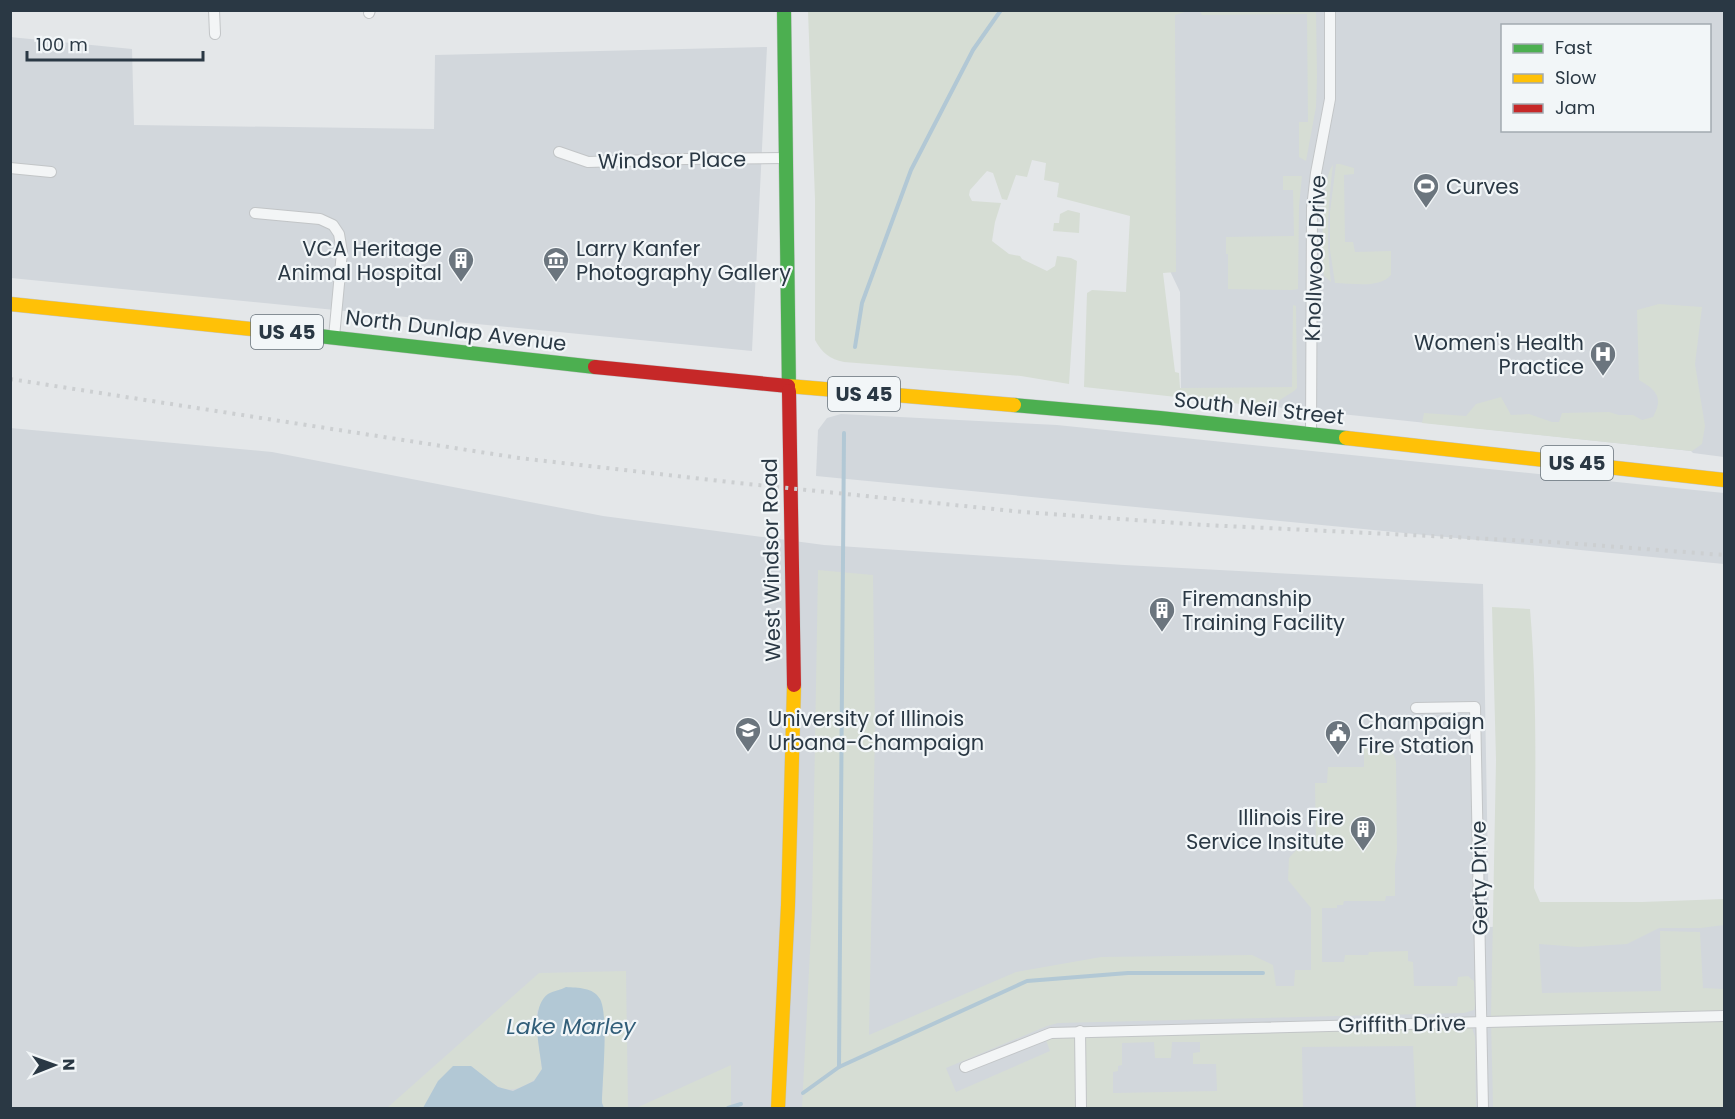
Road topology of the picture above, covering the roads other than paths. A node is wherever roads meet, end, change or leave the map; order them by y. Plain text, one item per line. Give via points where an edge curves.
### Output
1 (214, 10) edge
2 (784, 10) edge
3 (1330, 10) edge
4 (215, 34) dead end
5 (559, 152) dead end
6 (786, 158) junction
7 (10, 168) edge
8 (51, 172) dead end
9 (255, 213) dead end
10 (10, 304) edge
11 (334, 337) junction
12 (788, 386) junction
13 (1311, 434) junction
14 (1725, 480) edge
15 (1416, 708) dead end
16 (1725, 1016) edge
17 (1482, 1022) junction
18 (1080, 1031) junction
19 (965, 1067) dead end
20 (778, 1108) edge
21 (1082, 1108) edge
22 (1483, 1108) edge

1 - 4 street
2 - 6 main road, West Windsor Road
3 - 13 street, Knollwood Drive via 1330,99 1312,208
5 - 6 street, Windsor Place via 588,162
6 - 12 main road, West Windsor Road
7 - 8 street
9 - 11 street via 320,219 333,225 339,234 342,252
10 - 11 main road, North Dunlap Avenue / US 45
11 - 12 main road, North Dunlap Avenue / US 45
12 - 13 main road, South Neil Street / US 45
12 - 20 main road, West Windsor Road via 794,707
13 - 14 main road, South Neil Street / US 45
15 - 17 street, Gerty Drive via 1475,707
16 - 17 street, Griffith Drive
17 - 18 street, Griffith Drive
17 - 22 street, Gerty Drive
18 - 19 street, Griffith Drive via 1051,1033
18 - 21 street

